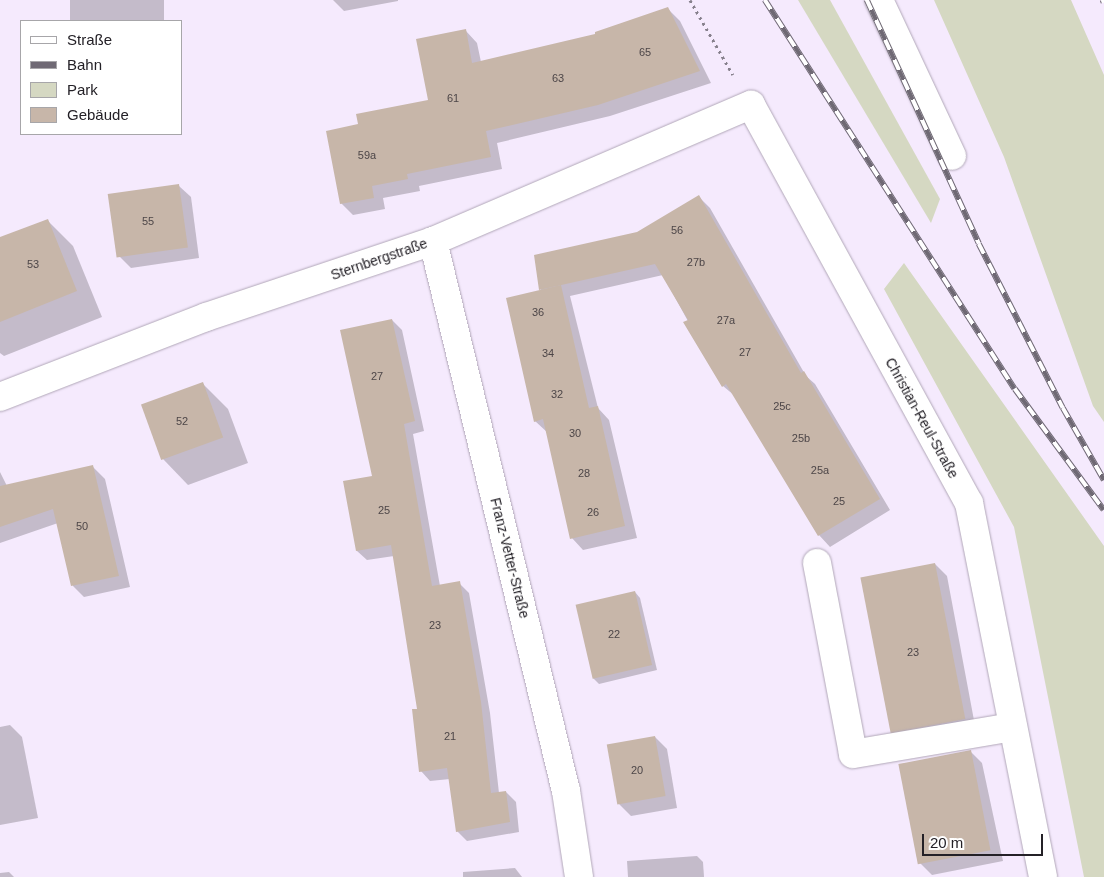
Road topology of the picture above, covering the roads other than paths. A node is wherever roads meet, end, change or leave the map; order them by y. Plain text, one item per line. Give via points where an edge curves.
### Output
1 (878, 0) edge
2 (751, 106) joint
3 (952, 156) dead end
4 (433, 241) junction
5 (0, 397) edge
6 (817, 563) dead end
7 (1013, 727) junction
8 (578, 877) edge
9 (1044, 877) edge

1 - 3 street
2 - 4 street, Sternbergstraße
2 - 7 street, Christian-Reul-Straße via 969,503
4 - 5 street, Sternbergstraße via 206,317
4 - 8 street, Franz-Vetter-Straße via 566,791
6 - 7 street via 853,754
7 - 9 street, Christian-Reul-Straße

